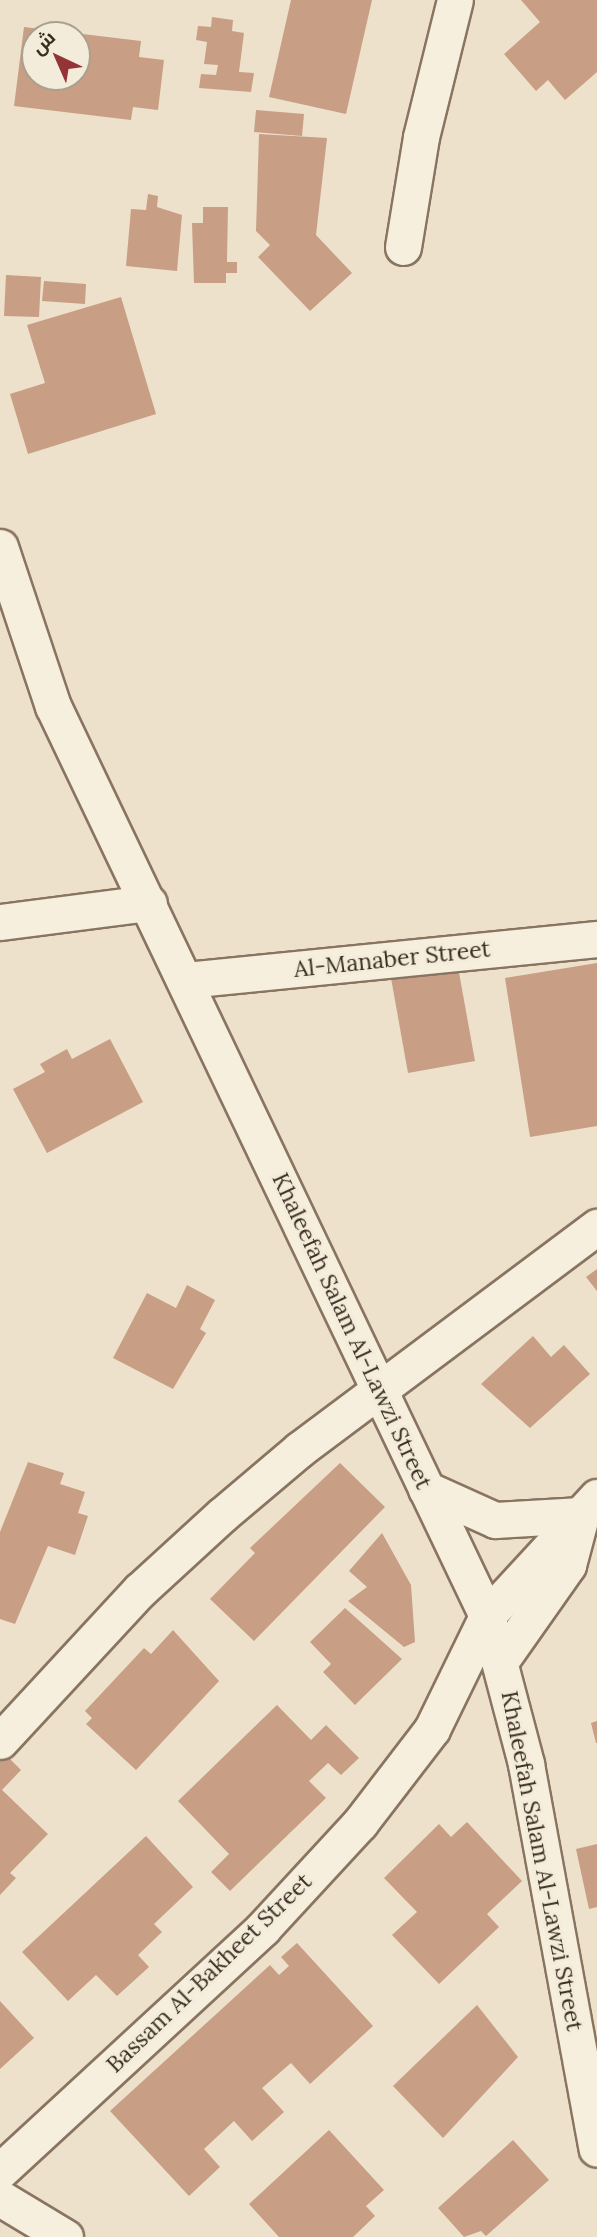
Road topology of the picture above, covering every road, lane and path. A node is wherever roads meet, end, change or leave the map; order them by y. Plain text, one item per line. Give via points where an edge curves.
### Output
1 (455, 0) edge
2 (403, 247) dead end
3 (0, 547) edge
4 (149, 904) junction
5 (0, 922) edge
6 (597, 939) edge
7 (186, 980) junction
8 (597, 1227) edge
9 (380, 1389) junction
10 (426, 1489) junction
11 (589, 1506) edge
12 (487, 1616) junction
13 (502, 1659) junction
14 (0, 1741) edge
15 (597, 2149) edge
16 (0, 2172) edge
17 (0, 2198) edge
18 (65, 2237) edge

1 - 2 street via 421,137
3 - 4 street, Khaleefah Salam Al-Lawzi Street via 53,706
4 - 5 street
4 - 7 street, Khaleefah Salam Al-Lawzi Street
6 - 7 street, Al-Manaber Street
7 - 9 street, Khaleefah Salam Al-Lawzi Street
8 - 9 street
9 - 10 street, Khaleefah Salam Al-Lawzi Street
9 - 14 street via 290,1457 139,1591
10 - 11 street via 495,1520 531,1523
10 - 12 street, Khaleefah Salam Al-Lawzi Street
11 - 12 street, Bassam Al-Bakheet Street
11 - 13 street via 568,1565
12 - 13 street, Khaleefah Salam Al-Lawzi Street
12 - 16 street, Bassam Al-Bakheet Street via 432,1729 360,1823 263,1928
13 - 15 street, Khaleefah Salam Al-Lawzi Street
17 - 18 street

